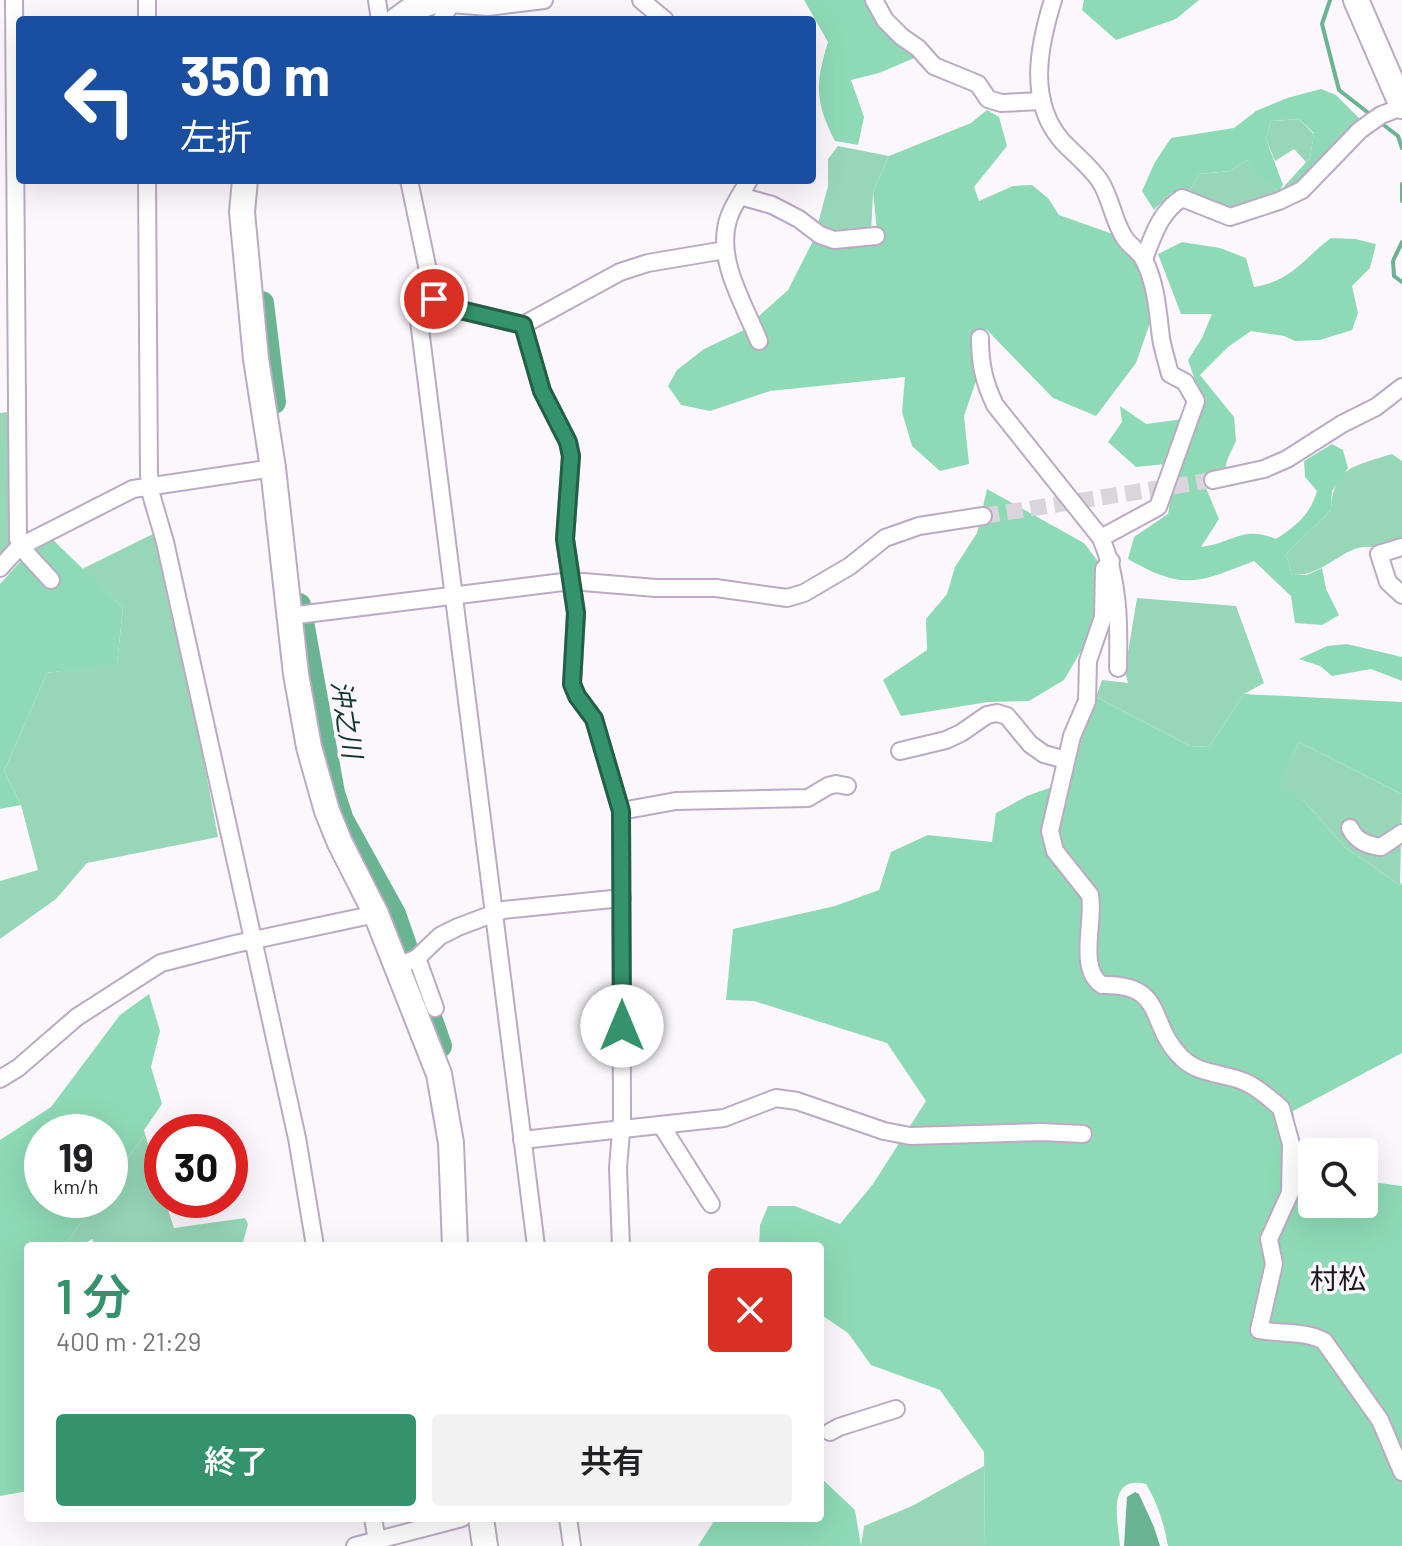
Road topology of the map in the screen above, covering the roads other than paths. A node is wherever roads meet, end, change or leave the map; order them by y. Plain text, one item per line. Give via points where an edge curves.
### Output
1 (14, 0) edge
2 (544, 0) edge
3 (641, 0) edge
4 (874, 0) edge
5 (1053, 0) edge
6 (446, 1) edge
7 (1362, 2) edge
8 (480, 13) edge
9 (402, 16) edge
10 (660, 16) edge
11 (1042, 101) junction
12 (1402, 106) edge
13 (12, 127) edge
14 (147, 184) edge
15 (245, 184) edge
16 (410, 184) edge
17 (747, 184) edge
18 (740, 196) junction
19 (876, 236) dead end
20 (725, 250) junction
21 (1144, 259) junction
22 (434, 299) junction
23 (523, 325) junction
24 (980, 338) dead end
25 (759, 341) dead end
26 (1402, 387) edge
27 (273, 468) junction
28 (1213, 480) tunnel mouth
29 (150, 484) junction
30 (983, 516) tunnel mouth
31 (1101, 538) junction
32 (22, 546) junction
33 (1402, 547) edge
34 (1111, 561) junction
35 (0, 568) edge
36 (51, 580) dead end
37 (571, 581) junction
38 (1402, 595) edge
39 (453, 596) junction
40 (289, 616) junction
41 (1118, 668) dead end
42 (900, 751) dead end
43 (1066, 760) junction
44 (847, 786) dead end
45 (621, 811) junction
46 (1350, 828) dead end
47 (1402, 833) edge
48 (622, 898) junction
49 (376, 914) junction
50 (494, 914) junction
51 (252, 940) junction
52 (408, 962) junction
53 (435, 1008) dead end
54 (0, 1079) edge
55 (661, 1125) junction
56 (621, 1127) junction
57 (1083, 1134) dead end
58 (522, 1140) junction
59 (711, 1204) dead end
60 (314, 1242) edge
61 (455, 1242) edge
62 (535, 1242) edge
63 (621, 1242) edge
64 (896, 1409) dead end
65 (830, 1432) dead end
66 (1402, 1472) edge
67 (374, 1522) edge
68 (449, 1522) edge
69 (482, 1522) edge
70 (569, 1522) edge
71 (377, 1544) edge
72 (355, 1546) edge
73 (485, 1546) edge
74 (572, 1546) edge

1 - 13 street
2 - 8 street
3 - 10 street
4 - 11 street via 885,20 934,66 978,84 988,99
5 - 11 street via 1038,67
6 - 8 street
6 - 9 street
7 - 12 street
11 - 21 street via 1059,139 1097,177 1124,238
12 - 21 street via 1360,130 1302,190 1279,201 1230,217 1182,198 1159,221
13 - 32 street
14 - 29 street
15 - 27 street via 244,248
16 - 22 street
17 - 18 street
18 - 19 street via 772,205 834,240
18 - 20 street via 729,218
20 - 23 street via 620,272
20 - 25 street
21 - 31 street via 1170,374 1185,382 1196,401 1158,507
22 - 23 street
22 - 39 street via 417,305
23 - 37 street via 542,391 571,456 565,539
24 - 31 street via 980,364 995,405
26 - 28 street via 1287,459
27 - 29 street
27 - 40 street
29 - 32 street
29 - 51 street
30 - 37 street via 919,526 885,538 850,566 787,598 716,588
31 - 34 street
32 - 35 street
32 - 36 street
33 - 38 street via 1379,554 1388,582
34 - 41 street via 1119,618
34 - 43 street via 1104,569 1103,617 1088,661 1087,701
37 - 39 street
37 - 45 street via 576,613 572,684 594,719
39 - 40 street
39 - 50 street
40 - 49 street via 318,784
42 - 43 street via 946,740 997,713 1007,716 1044,754
43 - 66 street via 1050,831 1055,851 1090,895 1088,952 1097,982 1139,990 1190,1065 1243,1081 1281,1108 1291,1144 1290,1193 1269,1239 1274,1264 1259,1330 1313,1335 1324,1341 1380,1420
44 - 45 street via 828,786 808,798 676,801
45 - 48 street
46 - 47 street via 1362,842 1381,847
48 - 50 street
48 - 56 street
49 - 51 street
49 - 52 street
50 - 52 street via 440,936
50 - 58 street
51 - 54 street via 161,963 77,1017
51 - 60 street via 297,1138
52 - 53 street
52 - 61 street via 447,1111
55 - 56 street
55 - 57 street via 724,1118 776,1098 910,1136
55 - 59 street
56 - 58 street
56 - 63 street
58 - 62 street
64 - 65 street
67 - 71 street
68 - 71 street
69 - 73 street
70 - 74 street
71 - 72 street

